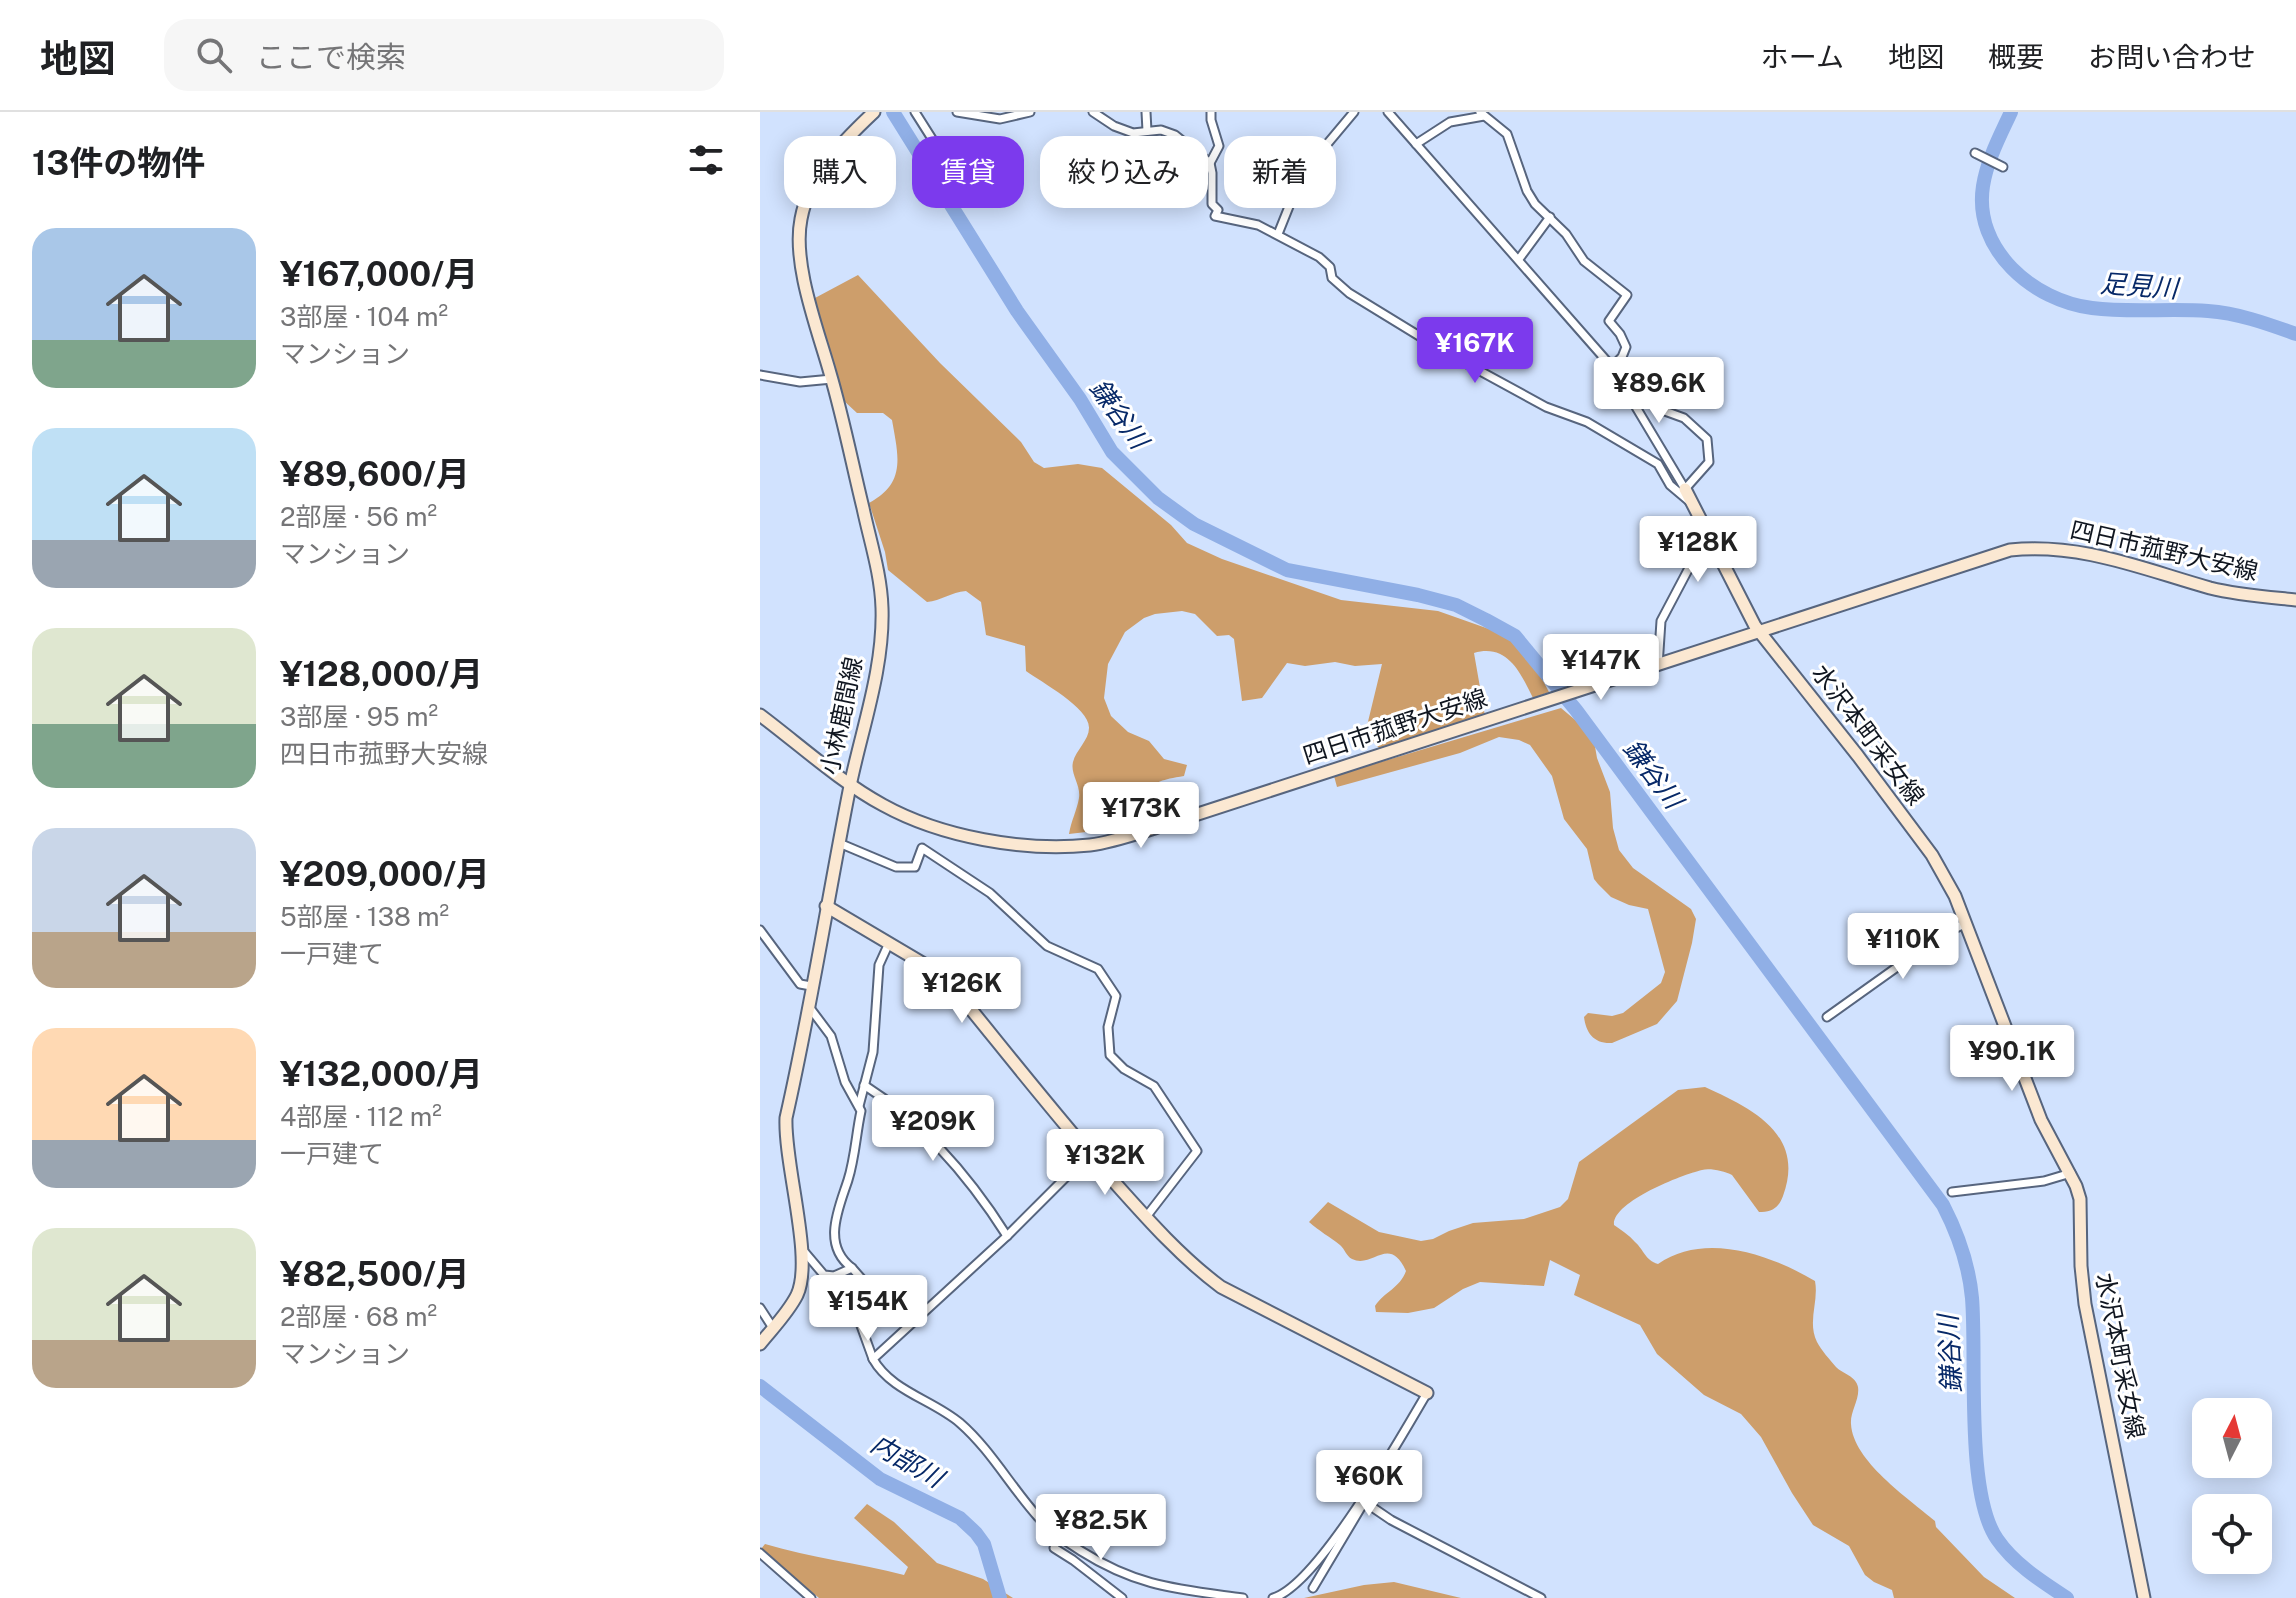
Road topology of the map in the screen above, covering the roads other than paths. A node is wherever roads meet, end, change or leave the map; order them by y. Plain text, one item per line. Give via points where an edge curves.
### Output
1 (874, 112) edge
2 (915, 112) edge
3 (957, 112) edge
4 (1030, 112) edge
5 (1093, 112) edge
6 (1146, 112) edge
7 (1211, 112) edge
8 (1354, 112) edge
9 (1388, 112) edge
10 (1482, 114) edge
11 (1147, 131) junction
12 (930, 136) edge
13 (1416, 144) junction
14 (1977, 154) dead end
15 (1210, 163) junction
16 (2002, 166) dead end
17 (1550, 217) junction
18 (1278, 234) junction
19 (1519, 259) junction
20 (1612, 367) junction
21 (760, 375) edge
22 (832, 379) junction
23 (1625, 384) junction
24 (1685, 489) junction
25 (1693, 506) junction
26 (1708, 532) junction
27 (2296, 600) edge
28 (1761, 633) junction
29 (1652, 668) junction
30 (760, 715) edge
31 (850, 784) junction
32 (839, 843) junction
33 (826, 906) junction
34 (1964, 924) junction
35 (760, 930) edge
36 (889, 943) junction
37 (811, 986) junction
38 (808, 1006) junction
39 (1827, 1017) dead end
40 (864, 1085) junction
41 (859, 1106) junction
42 (1089, 1154) junction
43 (2071, 1173) junction
44 (1952, 1192) dead end
45 (1146, 1217) junction
46 (1007, 1236) junction
47 (802, 1249) junction
48 (852, 1268) junction
49 (760, 1308) edge
50 (773, 1328) junction
51 (760, 1344) edge
52 (873, 1359) junction
53 (1427, 1393) joint
54 (1365, 1498) junction
55 (1057, 1536) junction
56 (760, 1553) edge
57 (1313, 1588) dead end
58 (811, 1598) edge
59 (1122, 1598) edge
60 (1243, 1598) edge
61 (1273, 1598) edge
62 (1541, 1598) edge
63 (2144, 1598) edge

1 - 22 main road, 小林鹿間線 via 824,167 810,189 800,222 804,274
2 - 12 street
3 - 4 street via 1000,119
5 - 11 street via 1133,133
6 - 11 street
7 - 15 street via 1219,146
8 - 18 street via 1302,174
9 - 13 street
10 - 13 street via 1450,122
10 - 17 street via 1507,134 1527,191
11 - 15 street via 1170,132
13 - 19 street
14 - 16 street
15 - 18 street via 1215,216
17 - 19 street
17 - 20 street via 1584,261 1627,295 1609,321 1626,347
18 - 25 street via 1319,257 1349,293 1447,353 1546,407 1587,422 1658,464 1670,485
19 - 20 street
20 - 23 street
21 - 22 street via 800,382
22 - 31 main road, 小林鹿間線 via 876,560 882,611 879,655
23 - 24 street
23 - 24 street via 1643,391 1662,410 1684,418 1707,439 1709,462
24 - 25 main road, 水沢本町采女線
25 - 26 main road, 水沢本町采女線
26 - 28 main road, 水沢本町采女線
26 - 29 street via 1661,621
27 - 28 main road, 四日市菰野大安線 via 2224,591 2073,550 2037,547 1997,553
28 - 29 main road, 四日市菰野大安線
28 - 34 main road, 水沢本町采女線 via 1932,855
29 - 31 main road, 四日市菰野大安線 via 1092,845 967,836 885,807
30 - 31 main road, 四日市菰野大安線
31 - 32 main road, 小林鹿間線
32 - 33 main road, 小林鹿間線
32 - 45 street via 896,867 915,867 922,848 990,893 1047,946 1098,969 1116,996 1108,1027 1110,1055 1154,1086 1197,1151
33 - 36 main road
33 - 37 main road, 小林鹿間線
34 - 39 street
34 - 43 main road, 水沢本町采女線 via 2041,1120
35 - 37 street via 800,984
36 - 40 street via 879,965 873,1052
36 - 42 main road via 952,986
37 - 38 main road, 小林鹿間線
38 - 41 street via 831,1036 845,1082
38 - 47 main road, 小林鹿間線 via 786,1118
40 - 41 street
40 - 46 street via 919,1126 984,1200
41 - 48 street via 849,1180 834,1232 836,1245
42 - 45 main road
42 - 46 street
43 - 44 street
43 - 63 main road, 水沢本町采女線 via 2080,1199 2085,1304
45 - 53 main road via 1221,1287
46 - 52 street
47 - 48 street via 824,1275
47 - 50 main road, 小林鹿間線 via 797,1294
48 - 52 street via 867,1285 856,1312
49 - 50 street
50 - 51 main road, 小林鹿間線
52 - 55 street via 891,1381 932,1402 971,1432
53 - 54 street
54 - 57 street
54 - 61 street via 1294,1588
54 - 62 street via 1391,1520
55 - 59 street via 1054,1548
55 - 60 street via 1121,1574 1155,1585
56 - 58 street

